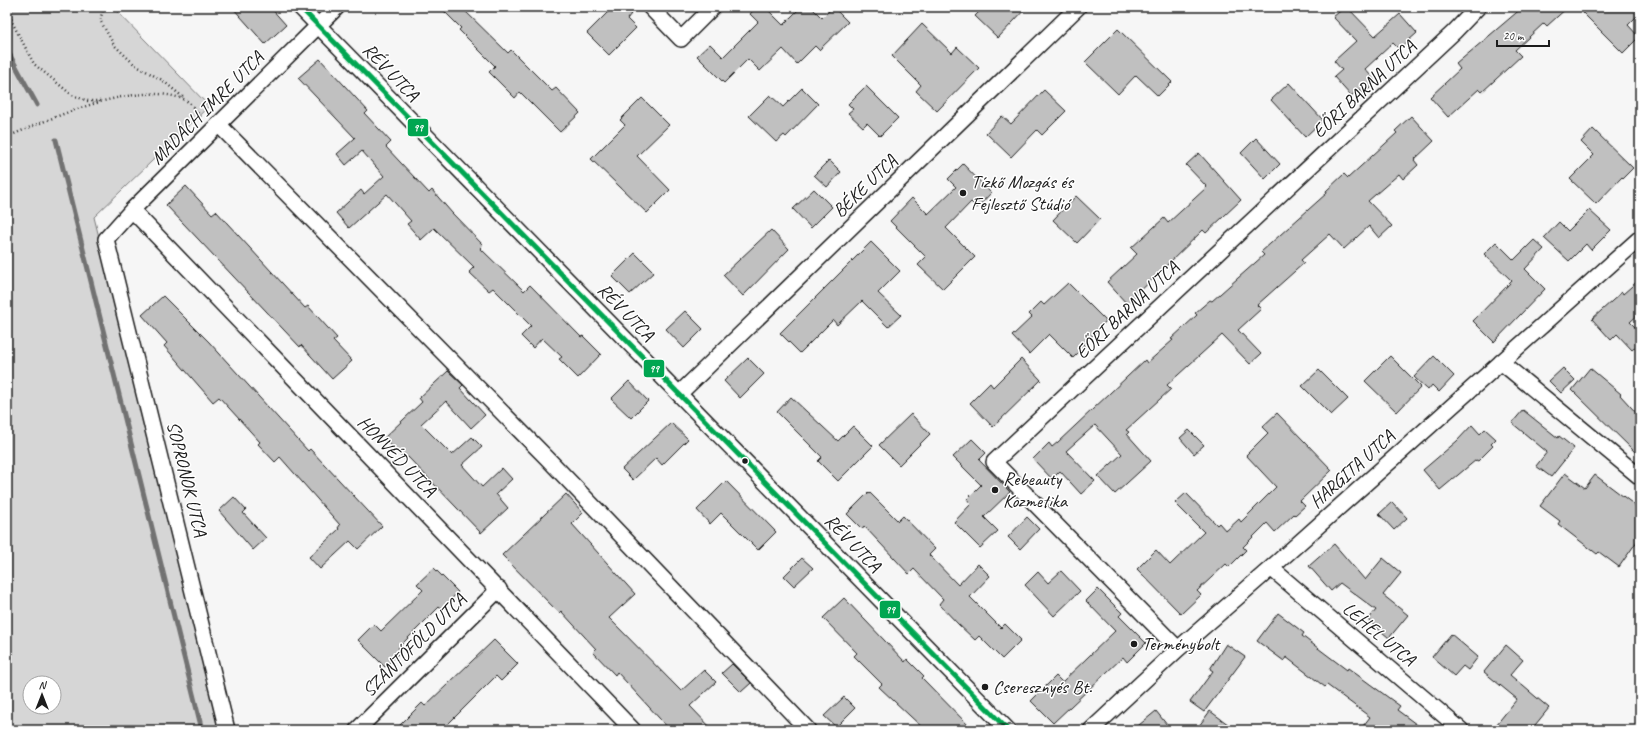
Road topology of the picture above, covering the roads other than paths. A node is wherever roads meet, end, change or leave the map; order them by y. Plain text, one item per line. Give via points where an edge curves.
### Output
1 (300, 7) edge
2 (337, 7) edge
3 (650, 7) edge
4 (714, 7) edge
5 (1078, 7) edge
6 (1478, 7) edge
7 (318, 26) junction
8 (216, 127) junction
9 (132, 210) junction
10 (106, 238) joint
11 (1640, 238) edge
12 (1501, 362) junction
13 (679, 394) junction
14 (1640, 477) edge
15 (1271, 568) junction
16 (499, 589) junction
17 (1178, 649) junction
18 (227, 730) edge
19 (357, 730) edge
20 (633, 730) edge
21 (808, 730) edge
22 (1008, 730) edge
23 (1092, 730) edge
24 (1461, 730) edge

1 - 7 street, RÉV UTCA
2 - 7 street, MADÁCH IMRE UTCA
3 - 4 street via 681,39
5 - 13 street, BÉKE UTCA
6 - 17 street, EŐRI BARNA UTCA via 994,462
7 - 8 street, MADÁCH IMRE UTCA
7 - 13 street, RÉV UTCA
8 - 9 street, MADÁCH IMRE UTCA
8 - 21 street via 546,457
9 - 10 street, MADÁCH IMRE UTCA
9 - 16 street, HONVÉD UTCA
10 - 18 street, SOPRONOK UTCA
11 - 12 street, HARGITA UTCA
12 - 14 street
12 - 15 street, HARGITA UTCA
13 - 22 street, RÉV UTCA
15 - 17 street, HARGITA UTCA
15 - 24 street, LEHEL UTCA
16 - 19 street, SZÁNTÓFÖLD UTCA
16 - 20 street, HONVÉD UTCA
17 - 23 street, HARGITA UTCA

